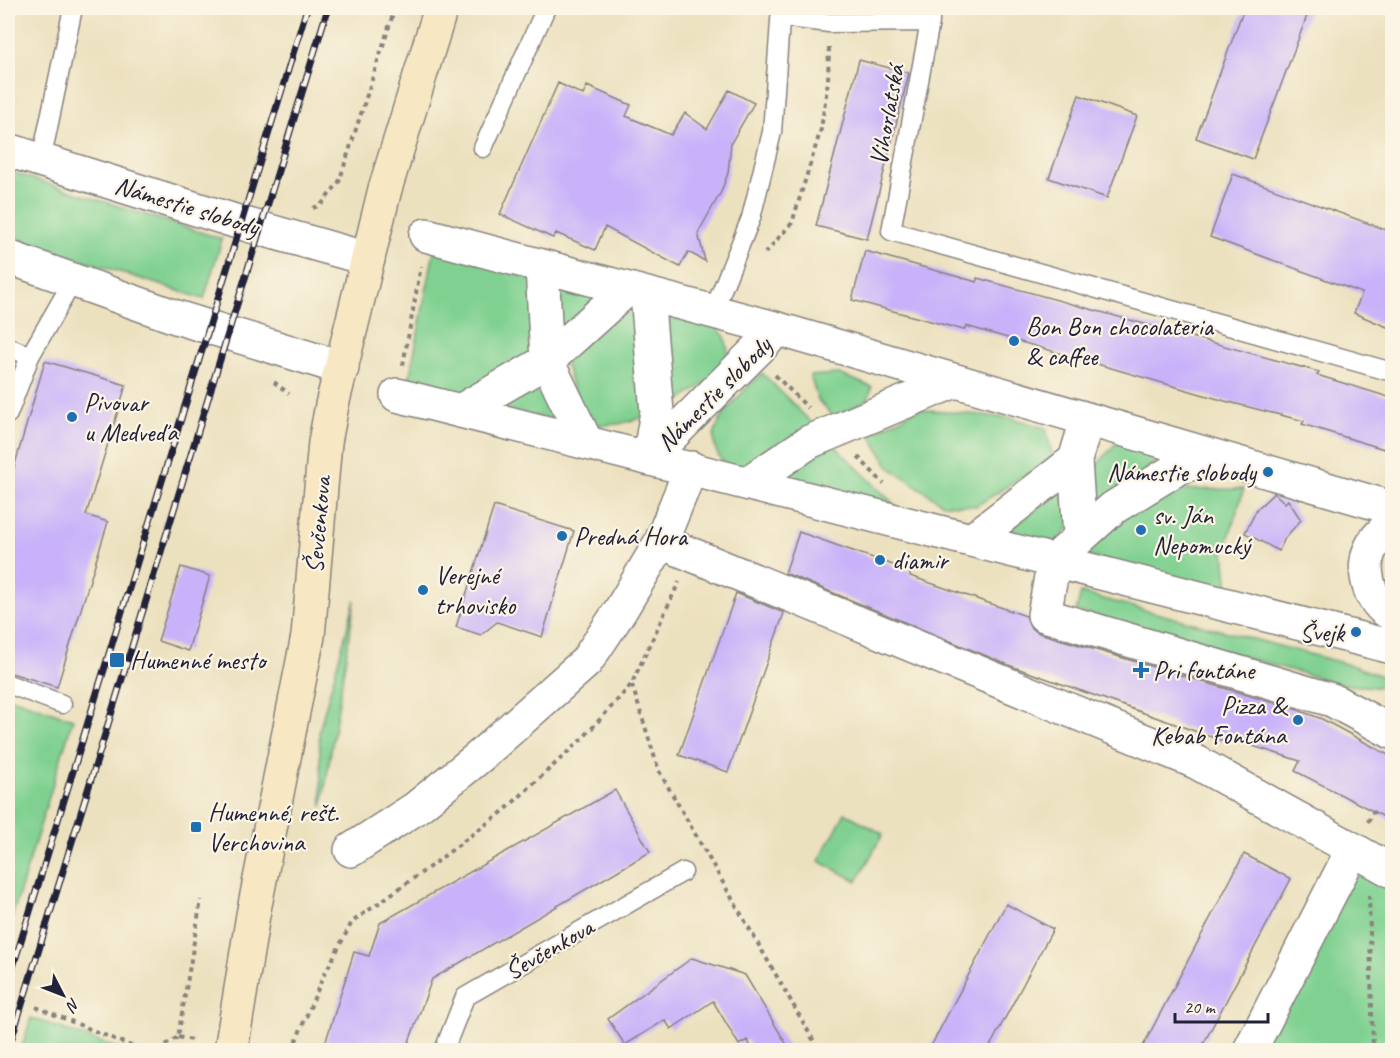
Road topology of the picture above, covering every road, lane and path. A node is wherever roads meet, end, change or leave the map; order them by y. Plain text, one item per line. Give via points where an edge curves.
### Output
1 (72, 8) edge
2 (395, 8) edge
3 (441, 8) edge
4 (546, 8) edge
5 (781, 12) edge
6 (930, 15) edge
7 (829, 23) junction
8 (483, 148) dead end
9 (8, 150) edge
10 (41, 160) junction
11 (339, 182) dead end
12 (792, 223) dead end
13 (426, 235) joint
14 (8, 257) edge
15 (368, 259) junction
16 (542, 266) junction
17 (74, 279) junction
18 (637, 291) junction
19 (713, 312) junction
20 (778, 330) junction
21 (8, 347) edge
22 (30, 356) junction
23 (547, 361) junction
24 (342, 368) junction
25 (1392, 372) edge
26 (955, 381) junction
27 (398, 395) joint
28 (460, 411) junction
29 (8, 414) edge
30 (1087, 420) junction
31 (586, 442) junction
32 (1214, 456) junction
33 (650, 458) junction
34 (1075, 460) junction
35 (691, 468) junction
36 (748, 483) junction
37 (1392, 508) edge
38 (1392, 523) edge
39 (1080, 536) junction
40 (972, 540) junction
41 (660, 542) junction
42 (1054, 561) junction
43 (1365, 569) junction
44 (684, 572) dead end
45 (1392, 614) edge
46 (1345, 635) junction
47 (1392, 647) edge
48 (8, 684) edge
49 (631, 685) junction
50 (62, 704) dead end
51 (1392, 732) edge
52 (351, 850) dead end
53 (1371, 859) edge
54 (683, 872) dead end
55 (201, 900) dead end
56 (36, 1007) dead end
57 (178, 1037) junction
58 (192, 1040) dead end
59 (141, 1050) edge
60 (158, 1050) edge
61 (231, 1050) edge
62 (292, 1050) edge
63 (444, 1050) edge
64 (819, 1050) edge
65 (1250, 1050) edge
66 (1374, 1050) edge

1 - 10 lane
2 - 11 path
3 - 15 main road, Ševčenkova via 385,189
4 - 8 lane
5 - 7 lane
5 - 19 lane via 772,132 752,218
6 - 7 lane
6 - 25 lane, Vihorlatská via 891,231
7 - 12 path via 828,81 821,129
9 - 10 street, Námestie slobody
10 - 15 street, Námestie slobody
13 - 16 street, Námestie slobody
13 - 27 path
14 - 17 street
15 - 24 main road, Ševčenkova
16 - 18 street, Námestie slobody
16 - 23 street
17 - 22 lane
17 - 24 street via 176,317
18 - 19 street, Námestie slobody
18 - 23 street
18 - 33 street, Námestie slobody via 657,412
19 - 20 street, Námestie slobody
20 - 26 street, Námestie slobody
20 - 33 street, Námestie slobody
21 - 22 lane
22 - 29 lane
23 - 28 street
23 - 31 street
24 - 61 main road, Ševčenkova via 325,442 308,636 253,915
26 - 30 street, Námestie slobody
26 - 36 street via 809,441
27 - 28 street, Námestie slobody
28 - 31 street, Námestie slobody
30 - 32 street, Námestie slobody
30 - 34 street
31 - 33 street, Námestie slobody
32 - 37 street, Námestie slobody
32 - 39 street via 1178,468 1113,508
33 - 35 street, Námestie slobody
34 - 39 street
34 - 40 street
35 - 36 street, Námestie slobody
35 - 41 street, Námestie slobody
36 - 40 street, Námestie slobody
38 - 43 street via 1372,544
39 - 42 street
40 - 42 street, Námestie slobody
41 - 52 street via 586,662 416,808
41 - 53 street via 1197,762
42 - 46 street, Námestie slobody
42 - 51 street via 1044,615 1332,700
43 - 45 street via 1371,593
43 - 46 street
44 - 49 path
46 - 47 street, Námestie slobody
48 - 50 lane
49 - 62 path via 585,737 505,810 352,922
49 - 64 path via 659,771
53 - 65 street
53 - 66 path
54 - 63 lane, Ševčenkova via 465,997
55 - 57 path
56 - 59 path
57 - 58 path
57 - 60 path

